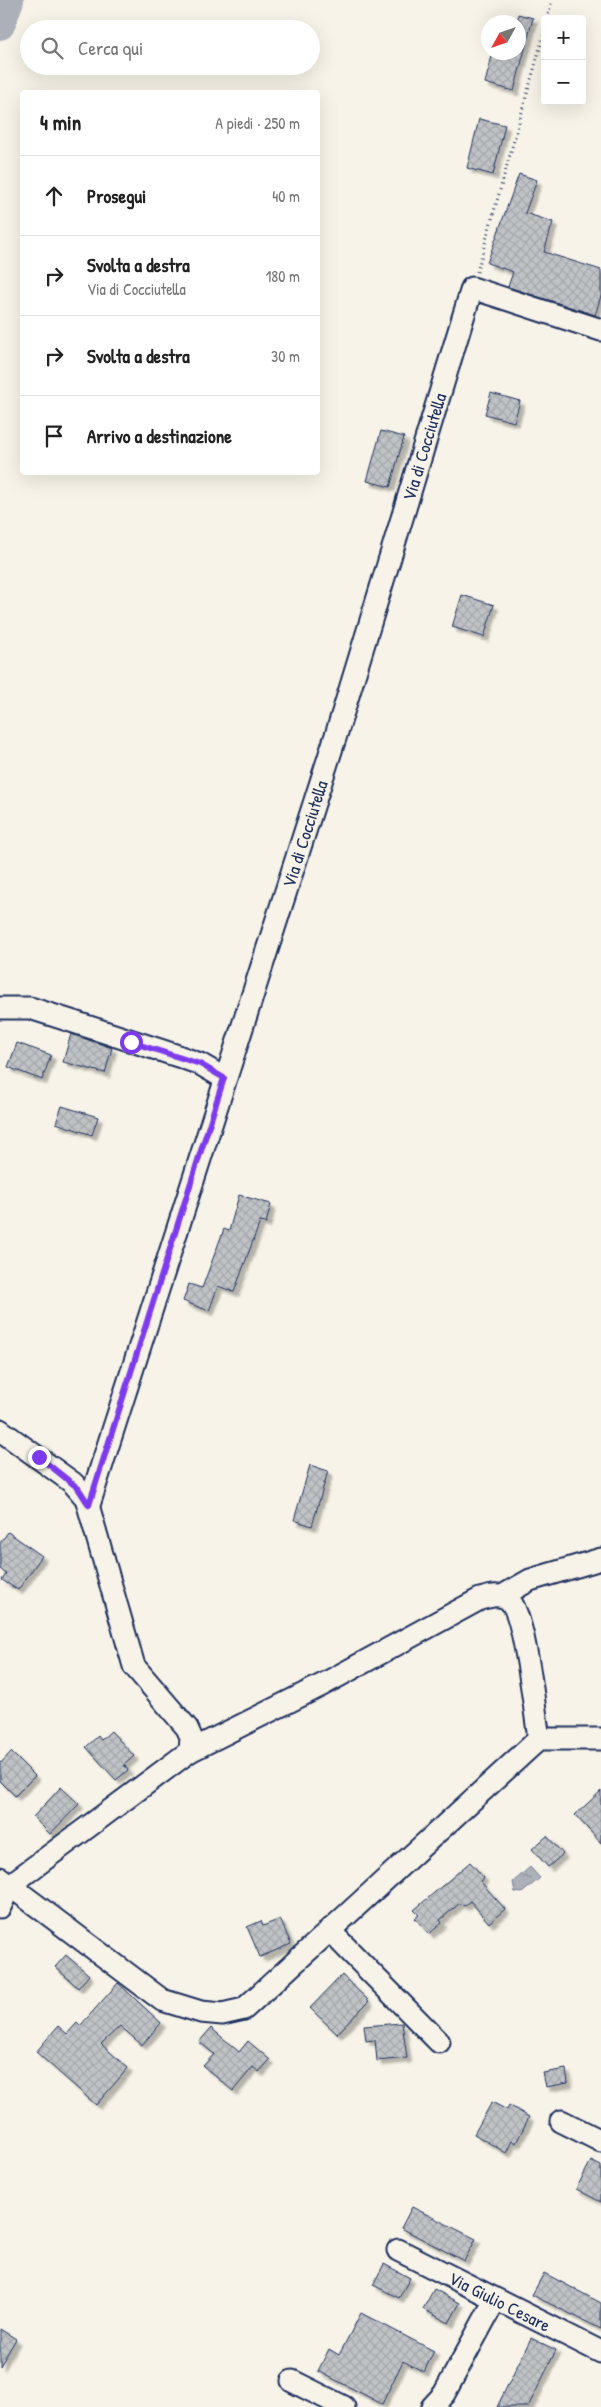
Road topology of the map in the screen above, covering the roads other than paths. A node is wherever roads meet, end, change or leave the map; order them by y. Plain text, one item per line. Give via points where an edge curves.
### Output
1 (601, 330) edge
2 (0, 1008) edge
3 (224, 1078) junction
4 (0, 1430) edge
5 (89, 1505) junction
6 (601, 1558) edge
7 (502, 1596) junction
8 (540, 1739) junction
9 (601, 1740) edge
10 (190, 1751) junction
11 (5, 1882) edge
12 (0, 1907) edge
13 (329, 1930) junction
14 (439, 2042) dead end
15 (561, 2121) dead end
16 (601, 2141) edge
17 (398, 2250) dead end
18 (495, 2300) junction
19 (601, 2352) edge
20 (292, 2381) dead end
21 (344, 2407) edge
22 (432, 2407) edge

1 - 3 street, Via di Cocciutella via 472,288 337,732
2 - 3 street via 30,1008 192,1061
3 - 5 street, Via di Cocciutella
4 - 5 street via 73,1483
5 - 10 street via 134,1666 186,1728
6 - 7 street via 530,1580
7 - 8 street via 516,1610 520,1624
7 - 10 street via 480,1599 322,1685
8 - 9 street
8 - 13 street
10 - 11 street
11 - 12 street
11 - 13 street via 162,2000 215,2014 244,2009
13 - 14 street
15 - 16 street
17 - 18 street, Via Giulio Cesare
18 - 19 street, Via Giulio Cesare
18 - 22 street via 444,2394
20 - 21 street

